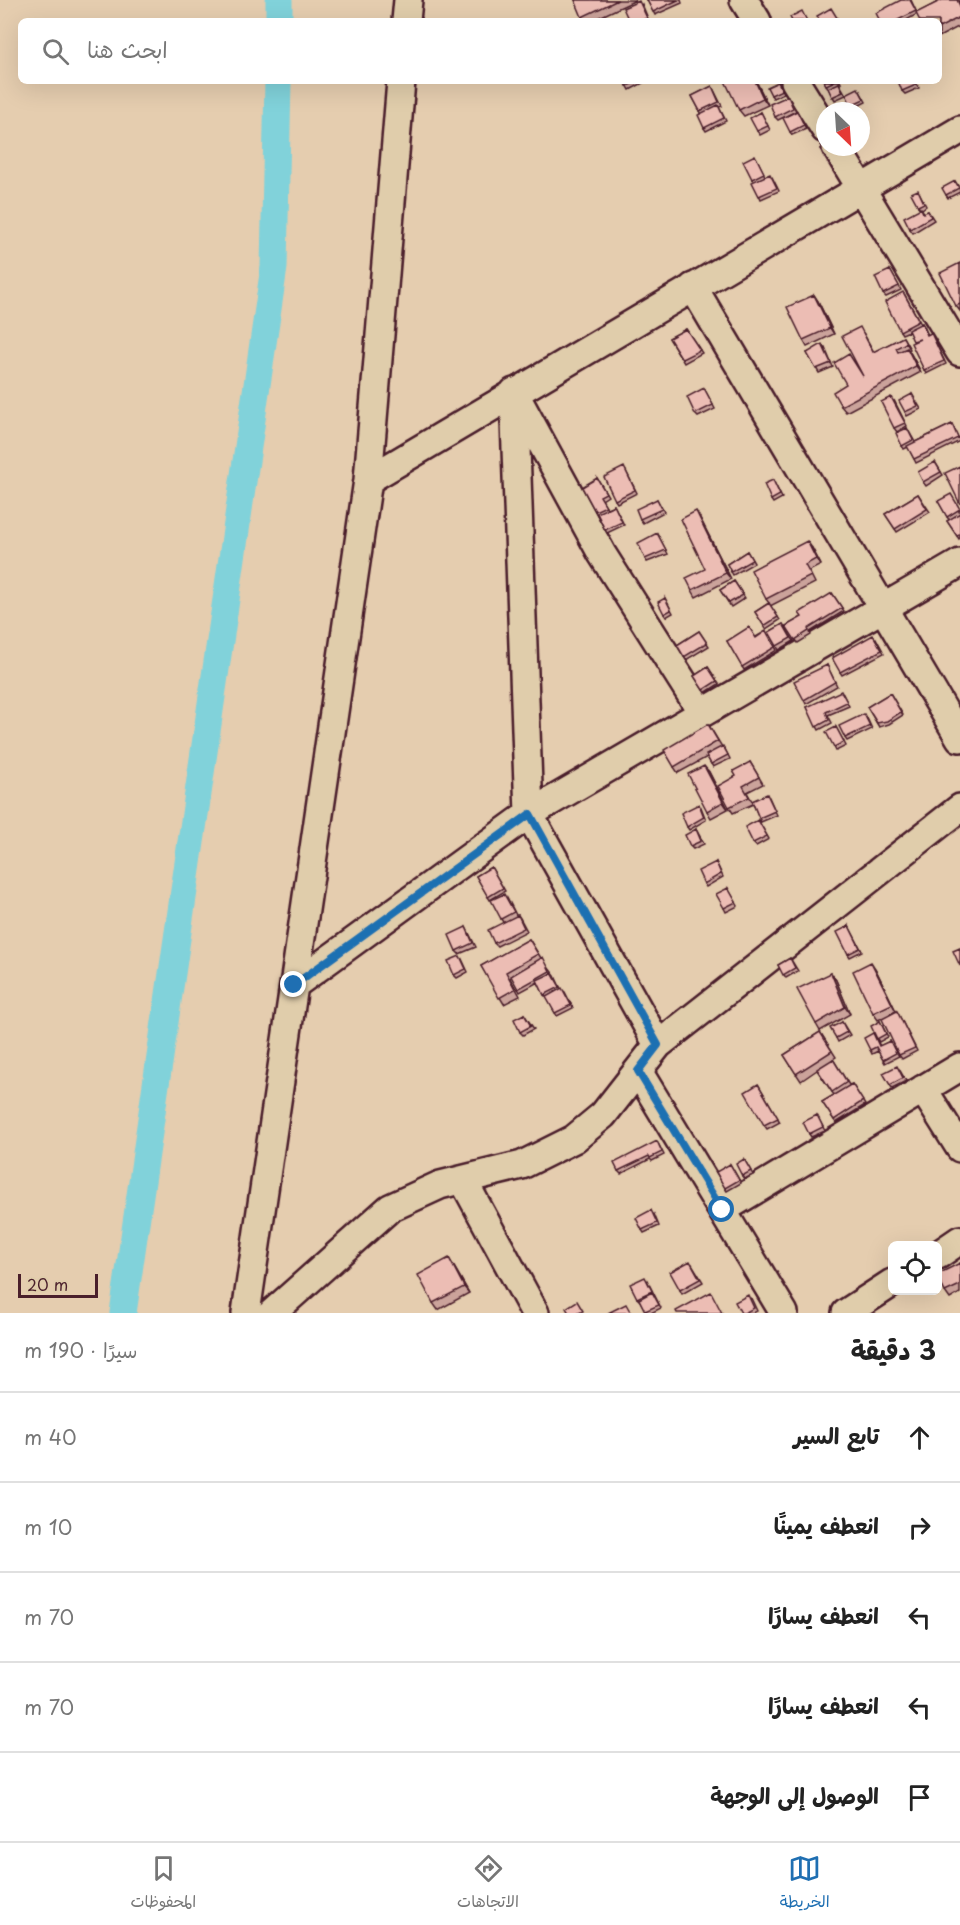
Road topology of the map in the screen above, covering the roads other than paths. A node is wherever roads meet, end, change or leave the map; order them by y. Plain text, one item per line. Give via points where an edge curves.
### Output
1 (408, 0) edge
2 (406, 18) edge
3 (401, 84) edge
4 (797, 84) edge
5 (816, 115) edge
6 (960, 130) edge
7 (842, 156) edge
8 (862, 188) junction
9 (693, 287) junction
10 (960, 352) edge
11 (514, 392) junction
12 (368, 480) junction
13 (960, 563) edge
14 (883, 608) junction
15 (702, 712) junction
16 (960, 738) edge
17 (960, 808) edge
18 (530, 814) junction
19 (294, 985) junction
20 (658, 1045) junction
21 (960, 1067) edge
22 (638, 1071) junction
23 (923, 1089) junction
24 (960, 1148) edge
25 (463, 1180) junction
26 (722, 1210) junction
27 (960, 1240) edge
28 (942, 1252) edge
29 (888, 1286) edge
30 (246, 1313) edge
31 (272, 1313) edge
32 (535, 1313) edge
33 (784, 1313) edge
34 (846, 1313) edge

1 - 2 street
3 - 12 street
4 - 5 street
6 - 8 street
7 - 8 street
8 - 9 street
8 - 10 street
9 - 11 street
9 - 14 street
11 - 12 street
11 - 15 street via 602,554
11 - 18 street
12 - 19 street
13 - 14 street
14 - 15 street
14 - 16 street
15 - 18 street
17 - 20 street
18 - 19 street
18 - 20 street
19 - 30 street
20 - 22 street
21 - 23 street
22 - 25 street via 603,1115 574,1139 522,1165
22 - 26 street
23 - 24 street
23 - 26 street
25 - 31 street via 440,1185 390,1208
25 - 32 street
26 - 33 street
27 - 28 street
29 - 34 street

